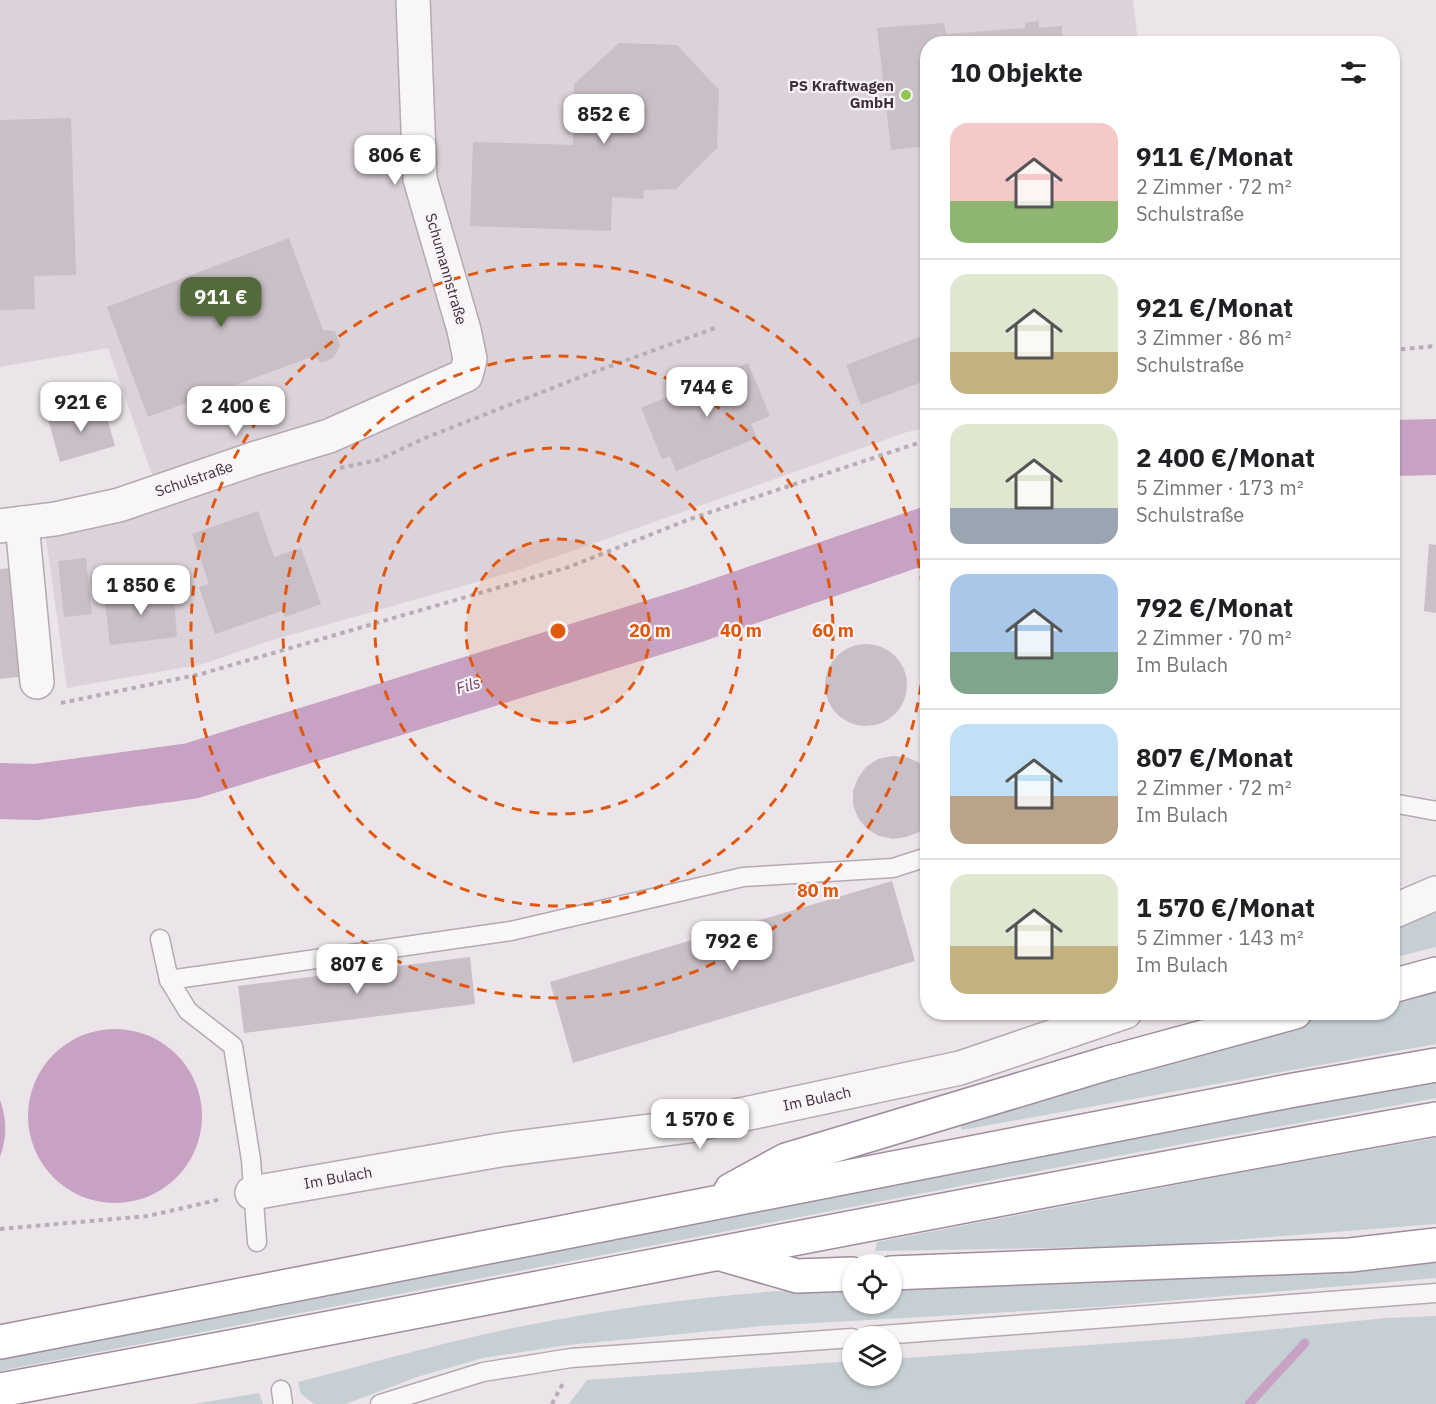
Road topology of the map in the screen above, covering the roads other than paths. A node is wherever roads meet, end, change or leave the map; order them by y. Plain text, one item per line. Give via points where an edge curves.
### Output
1 (413, 0) edge
2 (470, 359) joint
3 (11, 524) edge
4 (37, 682) road end
5 (1400, 804) edge
6 (1436, 811) edge
7 (920, 859) edge
8 (1436, 893) edge
9 (1400, 909) edge
10 (160, 939) dead end
11 (1436, 974) edge
12 (169, 980) junction
13 (1400, 984) edge
14 (1101, 1020) edge
15 (1266, 1020) edge
16 (1436, 1065) edge
17 (1436, 1119) edge
18 (252, 1192) junction
19 (705, 1204) junction
20 (257, 1242) dead end
21 (1436, 1245) edge
22 (717, 1252) junction
23 (902, 1273) edge
24 (842, 1274) edge
25 (1436, 1293) edge
26 (902, 1333) edge
27 (842, 1339) edge
28 (0, 1342) edge
29 (0, 1390) edge
30 (380, 1404) edge

1 - 2 street, Schumannstraße via 420,179
2 - 3 street, Schulstraße via 466,375 328,436 119,505
3 - 4 street
5 - 6 lane
7 - 12 lane via 893,868 743,877 511,931
8 - 9 street
10 - 12 lane
11 - 13 highway
12 - 18 lane via 188,1011 233,1046 251,1160
14 - 18 street, Im Bulach via 960,1068 689,1126 500,1150
15 - 19 highway via 786,1160
16 - 19 highway
17 - 22 highway
18 - 20 lane
19 - 28 highway
21 - 23 highway via 1350,1255
22 - 24 highway via 797,1276
22 - 29 highway
25 - 26 lane
27 - 30 lane via 571,1358 483,1372

